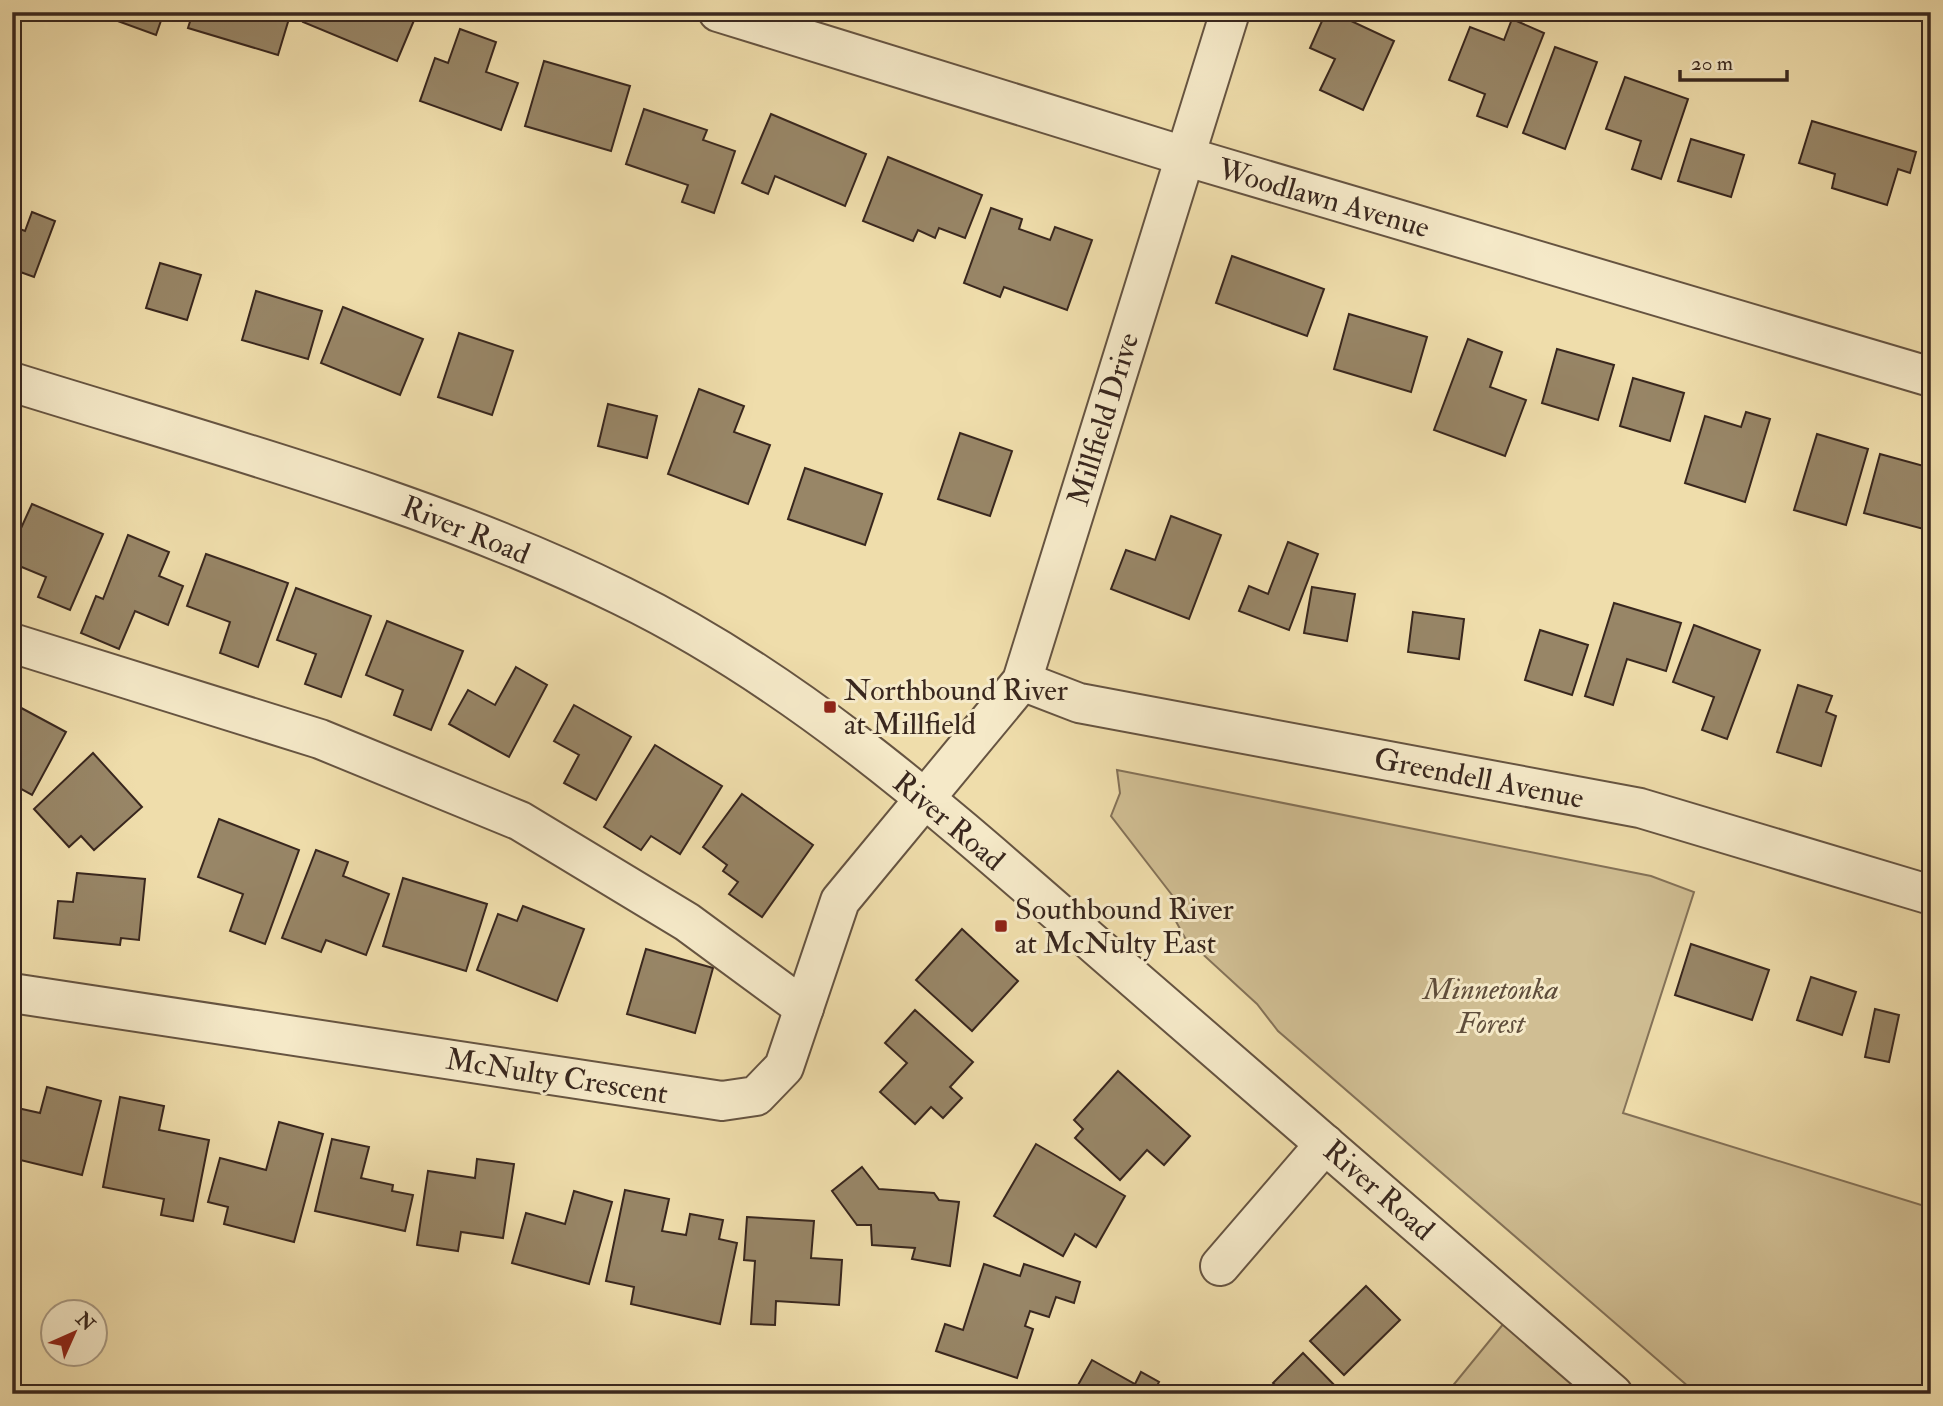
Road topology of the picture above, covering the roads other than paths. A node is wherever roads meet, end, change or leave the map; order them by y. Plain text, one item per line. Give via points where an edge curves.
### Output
1 (718, 12) edge
2 (1230, 12) edge
3 (1184, 156) junction
4 (1931, 377) edge
5 (12, 382) edge
6 (12, 643) edge
7 (1022, 681) junction
8 (926, 799) junction
9 (1931, 895) edge
10 (12, 993) edge
11 (804, 1008) junction
12 (1325, 1144) junction
13 (1220, 1266) dead end
14 (1613, 1394) edge

1 - 3 street, Woodlawn Avenue
2 - 3 street, Millfield Drive
3 - 4 street, Woodlawn Avenue
3 - 7 street, Millfield Drive
5 - 8 street, River Road via 381,497 623,596 768,680
6 - 11 street via 320,739 520,821 687,922
7 - 8 street, Millfield Drive
7 - 9 street, Greendell Avenue via 1079,703 1640,808
8 - 11 street, McNulty Crescent via 840,901
8 - 12 street, River Road
10 - 11 street, McNulty Crescent via 722,1101 756,1096 784,1067
12 - 13 street
12 - 14 street, River Road

